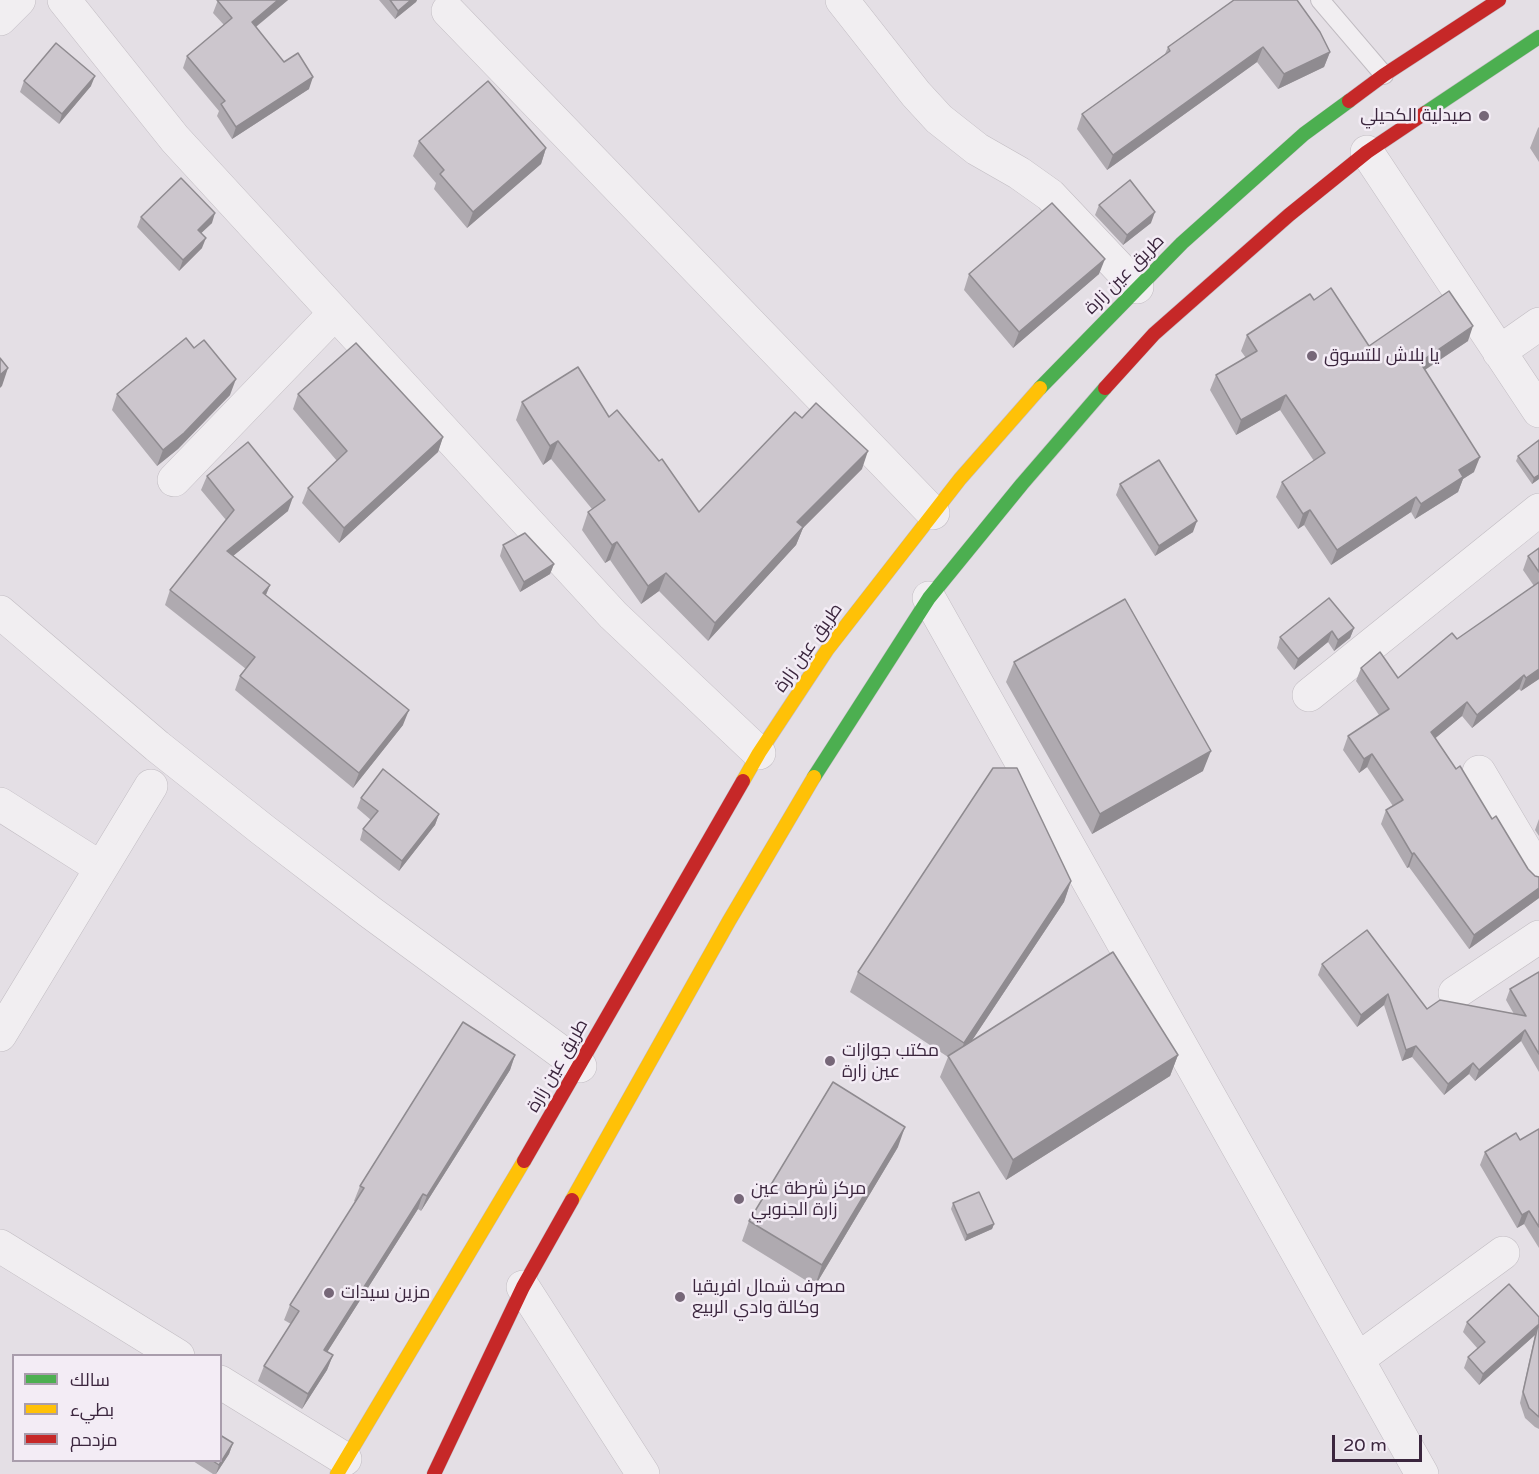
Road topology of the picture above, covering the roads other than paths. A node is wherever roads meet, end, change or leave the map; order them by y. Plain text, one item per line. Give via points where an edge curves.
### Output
1 (19, 0) edge
2 (64, 0) edge
3 (842, 0) edge
4 (1320, 0) edge
5 (1499, 0) edge
6 (448, 11) dead end
7 (0, 19) edge
8 (1539, 37) edge
9 (1384, 75) junction
10 (1367, 152) junction
11 (1137, 287) junction
12 (335, 313) junction
13 (1539, 324) edge
14 (1499, 352) junction
15 (1539, 411) edge
16 (174, 480) dead end
17 (1539, 510) edge
18 (933, 513) junction
19 (929, 598) junction
20 (0, 612) edge
21 (1309, 695) dead end
22 (759, 753) junction
23 (1479, 772) dead end
24 (151, 786) dead end
25 (0, 804) edge
26 (101, 868) junction
27 (1539, 873) edge
28 (1539, 937) edge
29 (1455, 993) dead end
30 (0, 1035) edge
31 (580, 1066) junction
32 (0, 1246) edge
33 (1503, 1253) dead end
34 (524, 1287) junction
35 (175, 1354) edge
36 (1358, 1359) junction
37 (222, 1383) edge
38 (341, 1466) edge
39 (434, 1474) edge
40 (643, 1474) edge
41 (1422, 1474) edge

1 - 7 street
2 - 12 street via 175,139
3 - 11 street via 939,119 977,149 1050,195
4 - 9 lane
5 - 9 main road, طريق عين زارة
6 - 18 street
8 - 10 main road
9 - 11 main road, طريق عين زارة via 1304,134
10 - 14 street
10 - 19 main road via 1289,214 1154,334 1029,475
11 - 18 main road, طريق عين زارة via 1016,415
12 - 16 street
12 - 22 street via 613,615
13 - 14 street
14 - 15 street
17 - 21 street
18 - 22 main road, طريق عين زارة via 826,650
19 - 34 main road via 824,760 729,921
19 - 36 street
20 - 31 street via 263,830
22 - 31 main road, طريق عين زارة
23 - 27 street
24 - 26 street
25 - 26 street
26 - 30 street
28 - 29 street
31 - 38 main road, طريق عين زارة
32 - 35 street
33 - 36 street
34 - 39 main road
34 - 40 street
36 - 41 street
37 - 38 street

